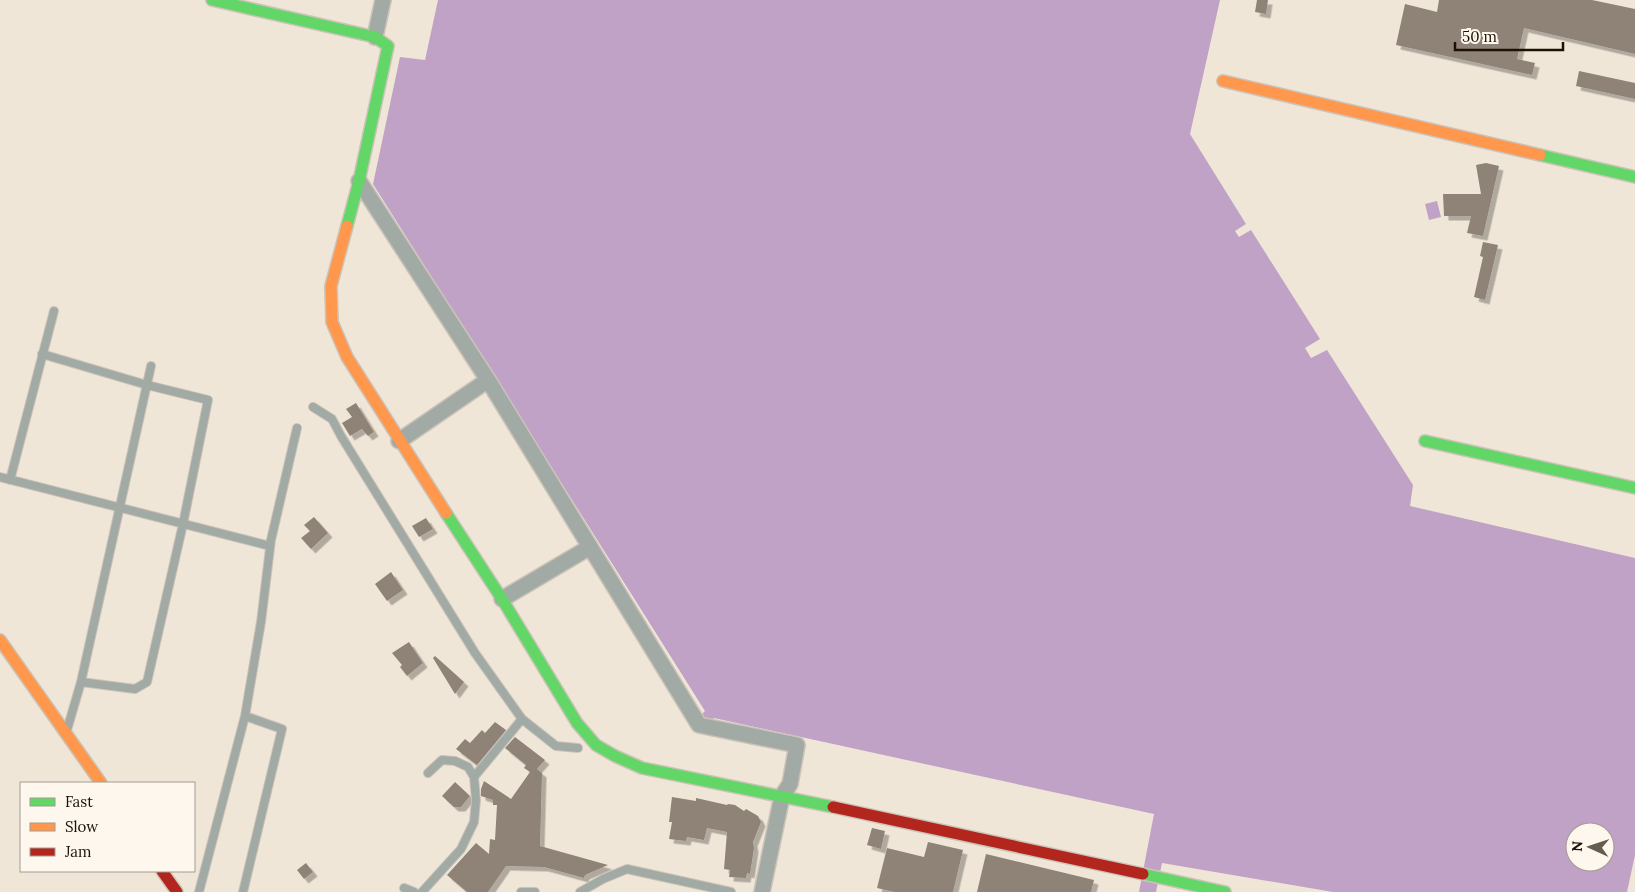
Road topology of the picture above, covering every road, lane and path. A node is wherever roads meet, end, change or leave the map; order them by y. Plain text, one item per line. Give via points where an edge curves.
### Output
1 (212, 0) edge
2 (383, 0) edge
3 (375, 37) junction
4 (1223, 81) dead end
5 (1635, 177) edge
6 (359, 181) junction
7 (54, 311) dead end
8 (42, 354) junction
9 (151, 366) dead end
10 (488, 380) junction
11 (146, 385) junction
12 (313, 407) dead end
13 (296, 428) dead end
14 (399, 441) junction
15 (1425, 441) dead end
16 (0, 477) edge
17 (10, 480) junction
18 (1635, 488) edge
19 (119, 508) junction
20 (183, 524) junction
21 (270, 546) junction
22 (590, 547) junction
23 (502, 599) junction
24 (0, 640) edge
25 (81, 682) junction
26 (245, 716) junction
27 (522, 720) junction
28 (66, 734) junction
29 (578, 748) dead end
30 (428, 773) dead end
31 (474, 777) junction
32 (99, 782) edge
33 (782, 796) junction
34 (163, 872) edge
35 (404, 888) dead end
36 (177, 892) edge
37 (199, 892) edge
38 (243, 892) edge
39 (414, 892) edge
40 (422, 892) edge
41 (521, 892) edge
42 (535, 892) edge
43 (580, 892) edge
44 (731, 892) edge
45 (762, 892) edge
46 (1225, 892) edge

1 - 3 street
2 - 3 street
3 - 6 street via 388,46
4 - 5 street
6 - 10 street
6 - 14 street via 331,286 332,322 347,357
7 - 8 lane
8 - 11 lane
8 - 17 lane
9 - 11 lane
10 - 14 street
10 - 22 street
11 - 19 lane
11 - 20 lane via 208,400
12 - 27 lane via 332,419 475,653
13 - 21 lane
14 - 23 street
15 - 18 street
16 - 17 lane
17 - 19 lane
19 - 20 lane
19 - 25 lane
20 - 21 lane
20 - 25 lane via 147,682 135,689
21 - 26 lane
22 - 23 street
22 - 33 street via 699,725 797,745 790,784
23 - 33 street via 577,723 596,745 642,768
24 - 28 street
25 - 28 lane
26 - 37 lane
26 - 38 lane via 282,729
27 - 29 lane via 556,746
27 - 31 lane
28 - 32 street
30 - 31 lane via 442,760 455,761 468,767
31 - 40 lane via 474,822 461,849
33 - 45 street
33 - 46 street
34 - 36 street
35 - 39 lane
41 - 42 lane
43 - 44 lane via 627,869

